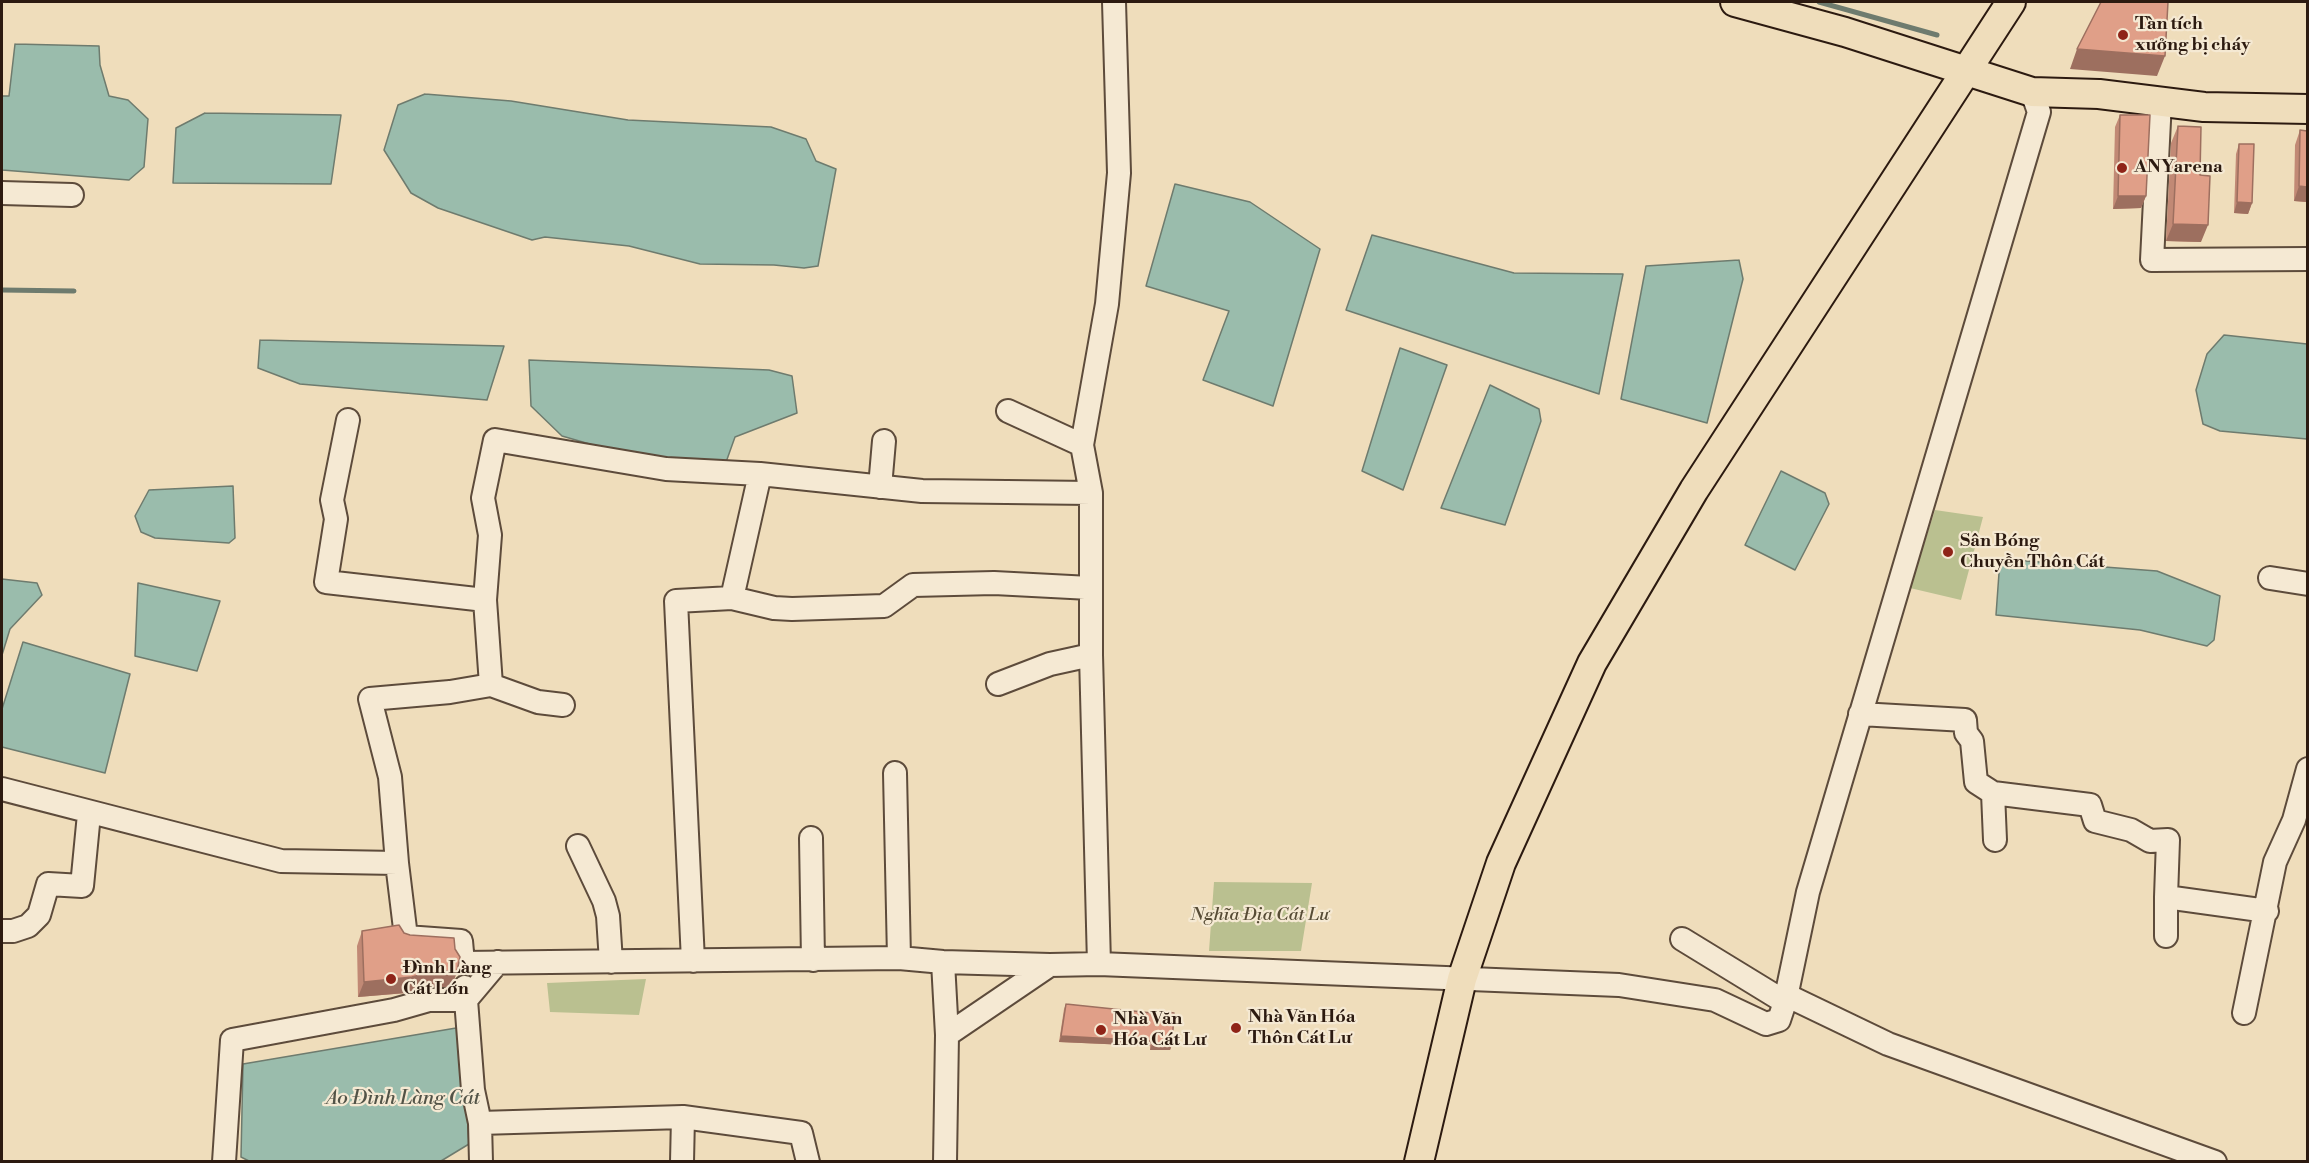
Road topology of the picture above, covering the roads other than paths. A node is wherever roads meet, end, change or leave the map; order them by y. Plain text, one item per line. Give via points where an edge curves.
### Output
1 (1114, 2) edge
2 (1735, 2) edge
3 (2011, 2) edge
4 (1965, 72) junction
5 (2160, 101) junction
6 (2035, 102) junction
7 (2307, 109) edge
8 (2, 193) edge
9 (72, 195) dead end
10 (2307, 259) edge
11 (1008, 411) dead end
12 (342, 428) dead end
13 (884, 441) dead end
14 (1082, 445) junction
15 (760, 474) junction
16 (880, 487) junction
17 (1091, 493) junction
18 (2270, 578) dead end
19 (2307, 584) edge
20 (1090, 588) junction
21 (732, 598) junction
22 (484, 600) junction
23 (1091, 655) junction
24 (998, 684) dead end
25 (491, 685) junction
26 (563, 705) dead end
27 (1860, 714) junction
28 (2307, 769) edge
29 (895, 773) dead end
30 (2, 789) edge
31 (1992, 794) junction
32 (89, 814) junction
33 (811, 838) dead end
34 (1995, 840) dead end
35 (578, 846) dead end
36 (397, 863) junction
37 (2166, 897) junction
38 (2266, 911) junction
39 (2, 931) edge
40 (2166, 936) dead end
41 (1682, 939) dead end
42 (899, 958) junction
43 (813, 960) junction
44 (693, 961) junction
45 (498, 962) junction
46 (611, 962) junction
47 (943, 962) junction
48 (463, 963) junction
49 (1098, 964) junction
50 (1050, 966) junction
51 (1462, 979) junction
52 (1786, 998) junction
53 (466, 1000) junction
54 (2244, 1012) dead end
55 (947, 1035) junction
56 (683, 1118) junction
57 (480, 1123) junction
58 (224, 1161) edge
59 (481, 1161) edge
60 (682, 1161) edge
61 (808, 1161) edge
62 (945, 1161) edge
63 (1419, 1161) edge
64 (2215, 1161) edge

1 - 14 street via 1119,173 1107,304
2 - 4 main road via 1845,32
3 - 4 main road
4 - 6 main road
4 - 51 main road via 1694,490 1592,663 1502,863
5 - 6 main road via 2064,93
5 - 7 main road via 2204,107
5 - 10 street via 2152,260
6 - 27 street
8 - 9 street
11 - 14 street
12 - 22 street via 332,500 336,519 326,582
13 - 16 street
14 - 17 street
15 - 16 street
15 - 21 street
15 - 22 street via 666,469 495,440 483,498 490,535
16 - 17 street
17 - 20 street
18 - 19 street
20 - 21 street via 994,583 914,585 884,606 792,609
20 - 23 street
21 - 44 street via 676,601
22 - 25 street
23 - 24 street via 1050,664
23 - 49 street
25 - 26 street via 538,702
25 - 36 street via 370,699 390,777
27 - 31 street via 1965,720 1966,733 1972,741 1976,782
27 - 52 street via 1808,892
28 - 38 street via 2294,820 2275,862
29 - 42 street
30 - 32 street
31 - 34 street
31 - 37 street via 2090,805 2095,821 2131,830 2150,841 2168,840
32 - 36 street via 281,861
32 - 39 street via 82,886 48,884 39,915 28,926
33 - 43 street
35 - 46 street via 604,901
36 - 48 street via 406,937 461,941
37 - 38 street
37 - 40 street
38 - 54 street
41 - 52 street
42 - 43 street
42 - 47 street
43 - 44 street
44 - 46 street
45 - 46 street
45 - 48 street
45 - 53 street
47 - 50 street
47 - 55 street
48 - 53 street
49 - 50 street
49 - 51 street via 1211,975
50 - 55 street
51 - 52 street via 1619,985 1667,991 1715,1000 1766,1024 1779,1020
51 - 63 main road
52 - 64 street via 1888,1044
53 - 57 street via 473,1090
53 - 58 street via 429,1000 232,1040
55 - 62 street
56 - 57 street
56 - 60 street
56 - 61 street via 801,1133
57 - 59 street

